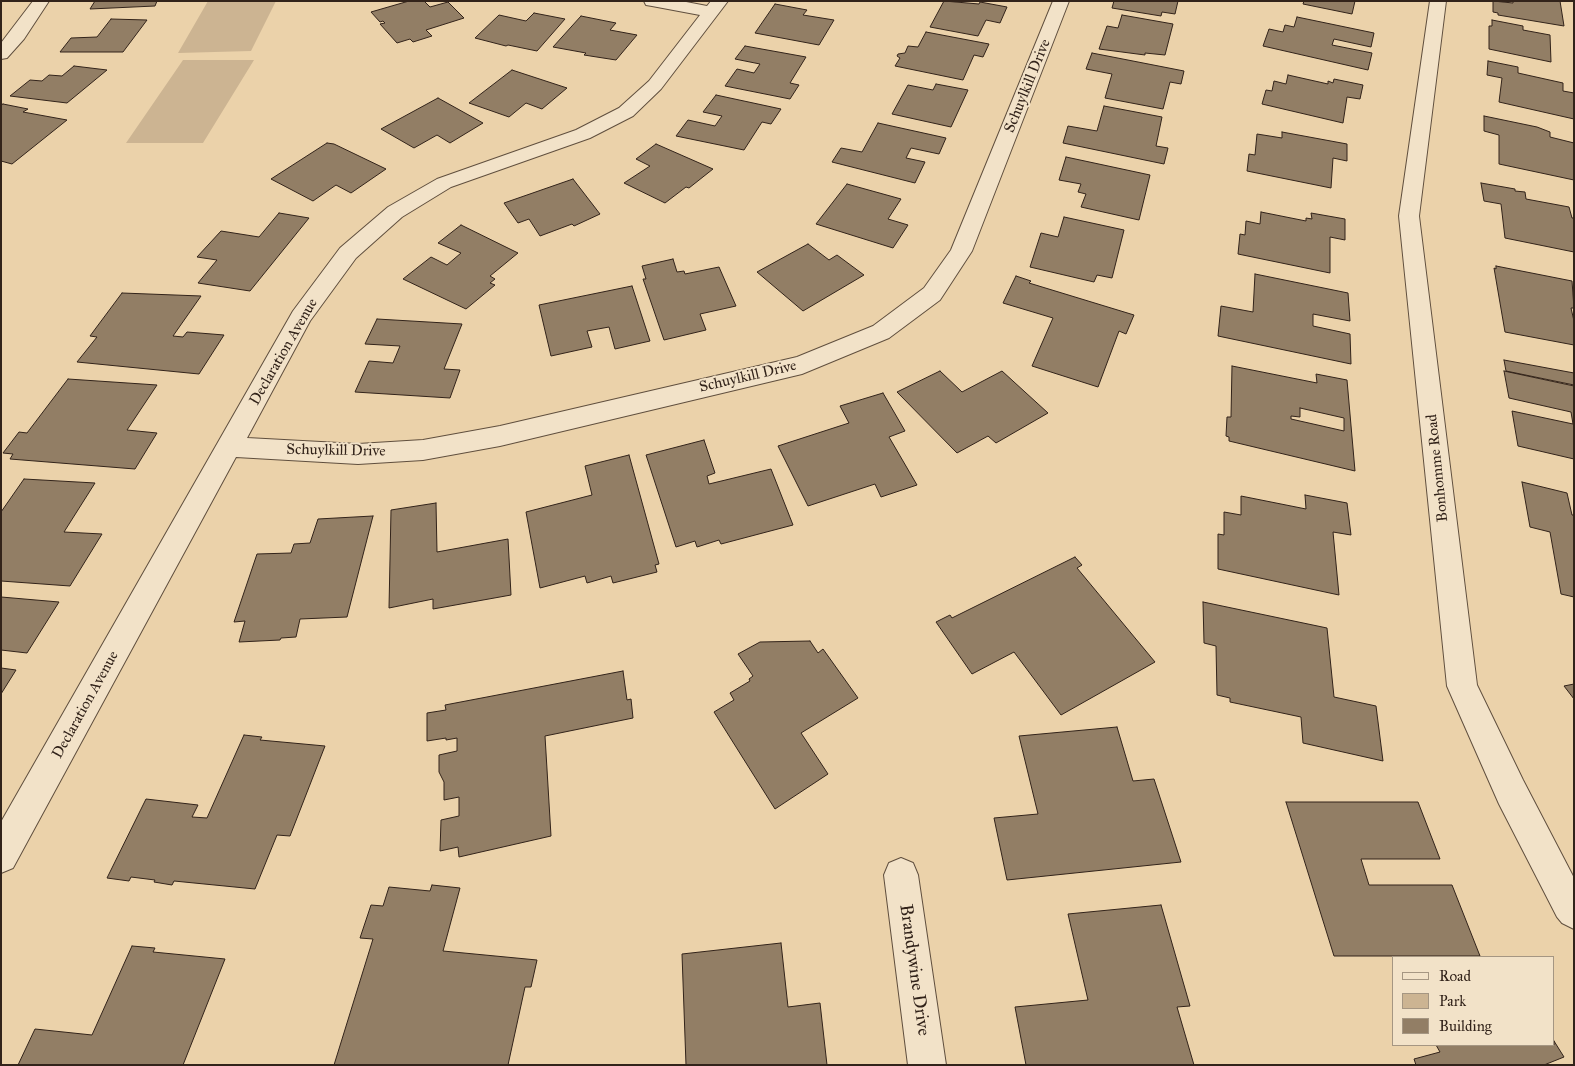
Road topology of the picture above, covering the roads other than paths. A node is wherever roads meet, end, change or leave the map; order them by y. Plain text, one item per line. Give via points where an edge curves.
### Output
1 (41, 1) edge
2 (652, 1) edge
3 (1061, 1) edge
4 (1438, 1) edge
5 (716, 6) edge
6 (1, 54) edge
7 (230, 447) junction
8 (1, 856) edge
9 (901, 874) dead end
10 (1574, 911) edge
11 (927, 1065) edge

1 - 6 street
2 - 5 street
3 - 7 street, Schuylkill Drive via 962,251 932,294 881,332 802,365 490,438 423,450 358,454
4 - 10 street, Bonhomme Road via 1409,216 1462,686 1511,792
5 - 7 street, Declaration Avenue via 655,85 626,112 583,134 444,183 395,212 348,253 301,317
7 - 8 street, Declaration Avenue
9 - 11 street, Brandywine Drive

